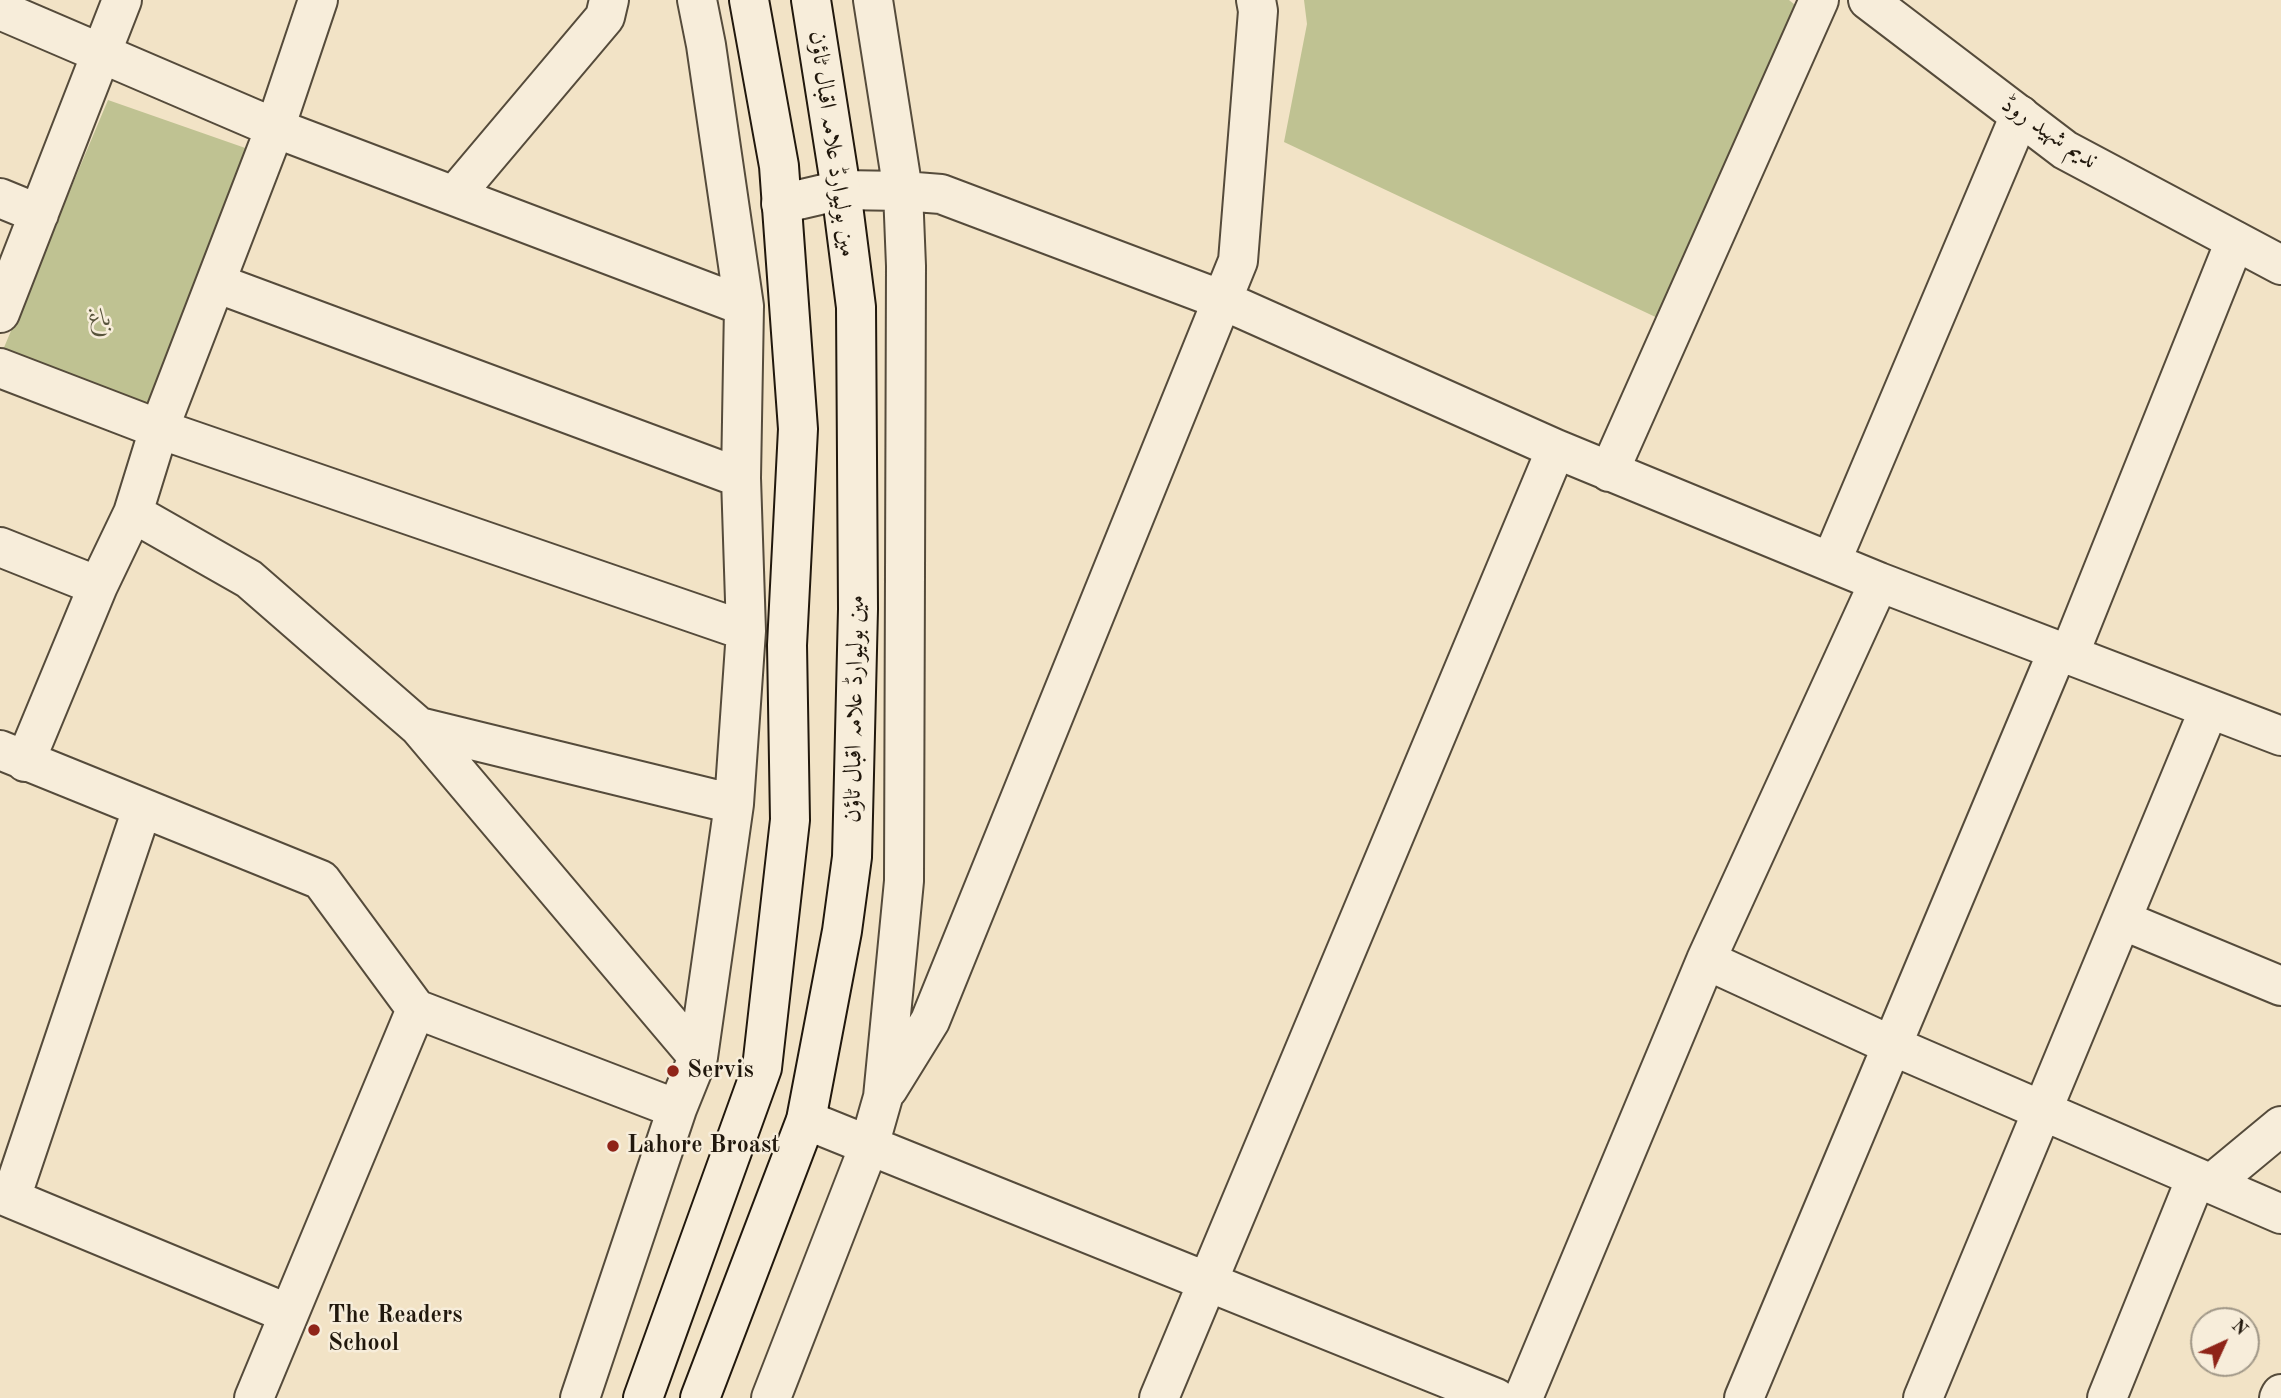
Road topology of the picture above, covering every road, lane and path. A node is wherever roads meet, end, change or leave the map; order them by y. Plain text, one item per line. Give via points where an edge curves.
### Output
1 (122, 0) edge
2 (318, 0) edge
3 (609, 0) edge
4 (697, 0) edge
5 (749, 0) edge
6 (811, 0) edge
7 (873, 0) edge
8 (1255, 0) edge
9 (1819, 0) edge
10 (1868, 0) edge
11 (0, 10) edge
12 (101, 53) junction
13 (2020, 115) junction
14 (275, 128) junction
15 (841, 190) junction
16 (903, 191) junction
17 (454, 196) junction
18 (0, 198) edge
19 (781, 204) junction
20 (39, 214) junction
21 (2235, 240) junction
22 (2281, 265) edge
23 (216, 283) junction
24 (1222, 300) junction
25 (744, 306) junction
26 (0, 313) edge
27 (0, 368) edge
28 (159, 429) junction
29 (1556, 449) junction
30 (1609, 472) junction
31 (741, 478) junction
32 (133, 513) junction
33 (0, 547) edge
34 (1831, 562) junction
35 (1879, 582) junction
36 (98, 586) junction
37 (746, 631) junction
38 (2063, 652) junction
39 (2209, 709) junction
40 (419, 727) junction
41 (2281, 736) edge
42 (12, 756) edge
43 (734, 804) junction
44 (142, 809) junction
45 (2122, 920) junction
46 (1706, 960) junction
47 (2281, 986) edge
48 (416, 1009) junction
49 (1894, 1046) junction
50 (698, 1057) junction
51 (883, 1097) junction
52 (677, 1109) junction
53 (2043, 1110) junction
54 (806, 1120) junction
55 (2281, 1126) edge
56 (869, 1146) junction
57 (2203, 1181) junction
58 (5, 1196) edge
59 (2281, 1214) edge
60 (1207, 1282) junction
61 (289, 1314) junction
62 (254, 1398) edge
63 (580, 1398) edge
64 (643, 1398) edge
65 (700, 1398) edge
66 (771, 1398) edge
67 (1159, 1398) edge
68 (1496, 1398) edge
69 (1523, 1398) edge
70 (1744, 1398) edge
71 (1923, 1398) edge
72 (2107, 1398) edge

1 - 12 street
2 - 14 street
3 - 17 street via 605,17
4 - 25 street
5 - 19 street via 779,166
6 - 15 street, مین بولیوارڈ علامہ اقبال ٹاؤن
7 - 16 street
8 - 24 street via 1258,11 1238,261
9 - 30 street
10 - 13 street, ندیم شہید روڈ
11 - 12 street
12 - 14 street
12 - 20 street
13 - 21 street, ندیم شہید روڈ via 2065,150
13 - 34 street
14 - 17 street
14 - 23 street
15 - 16 street
15 - 19 street
15 - 54 street, مین بولیوارڈ علامہ اقبال ٹاؤن via 856,307 858,609 852,857
16 - 24 street via 941,194
16 - 51 street via 904,881
17 - 25 street
18 - 20 street
19 - 64 street via 798,429 786,645 790,820 762,1068
20 - 26 street
21 - 22 street, ندیم شہید روڈ
21 - 38 street
23 - 28 street
23 - 31 street
24 - 29 street
24 - 51 street via 930,1020
25 - 31 street
27 - 28 street
28 - 32 street
28 - 37 street
29 - 30 street
29 - 60 street
30 - 34 street
31 - 37 street
32 - 36 street
32 - 40 street via 249,579
33 - 36 street
34 - 35 street
35 - 38 street
35 - 46 street
36 - 42 street
37 - 43 street
38 - 39 street
38 - 49 street
39 - 41 street
39 - 45 street
40 - 43 street
40 - 50 street
42 - 44 street
43 - 50 street
44 - 48 street via 321,880
44 - 58 street
45 - 47 street
45 - 53 street
46 - 49 street
46 - 69 street
48 - 52 street
48 - 61 street
49 - 53 street
49 - 70 street
50 - 52 street
51 - 56 street
52 - 63 street
53 - 57 street
53 - 71 street
54 - 56 street
54 - 65 street, مین بولیوارڈ علامہ اقبال ٹاؤن
55 - 57 street
56 - 60 street
56 - 66 street
57 - 59 street
57 - 72 street
58 - 61 street
60 - 67 street
60 - 68 street
61 - 62 street

